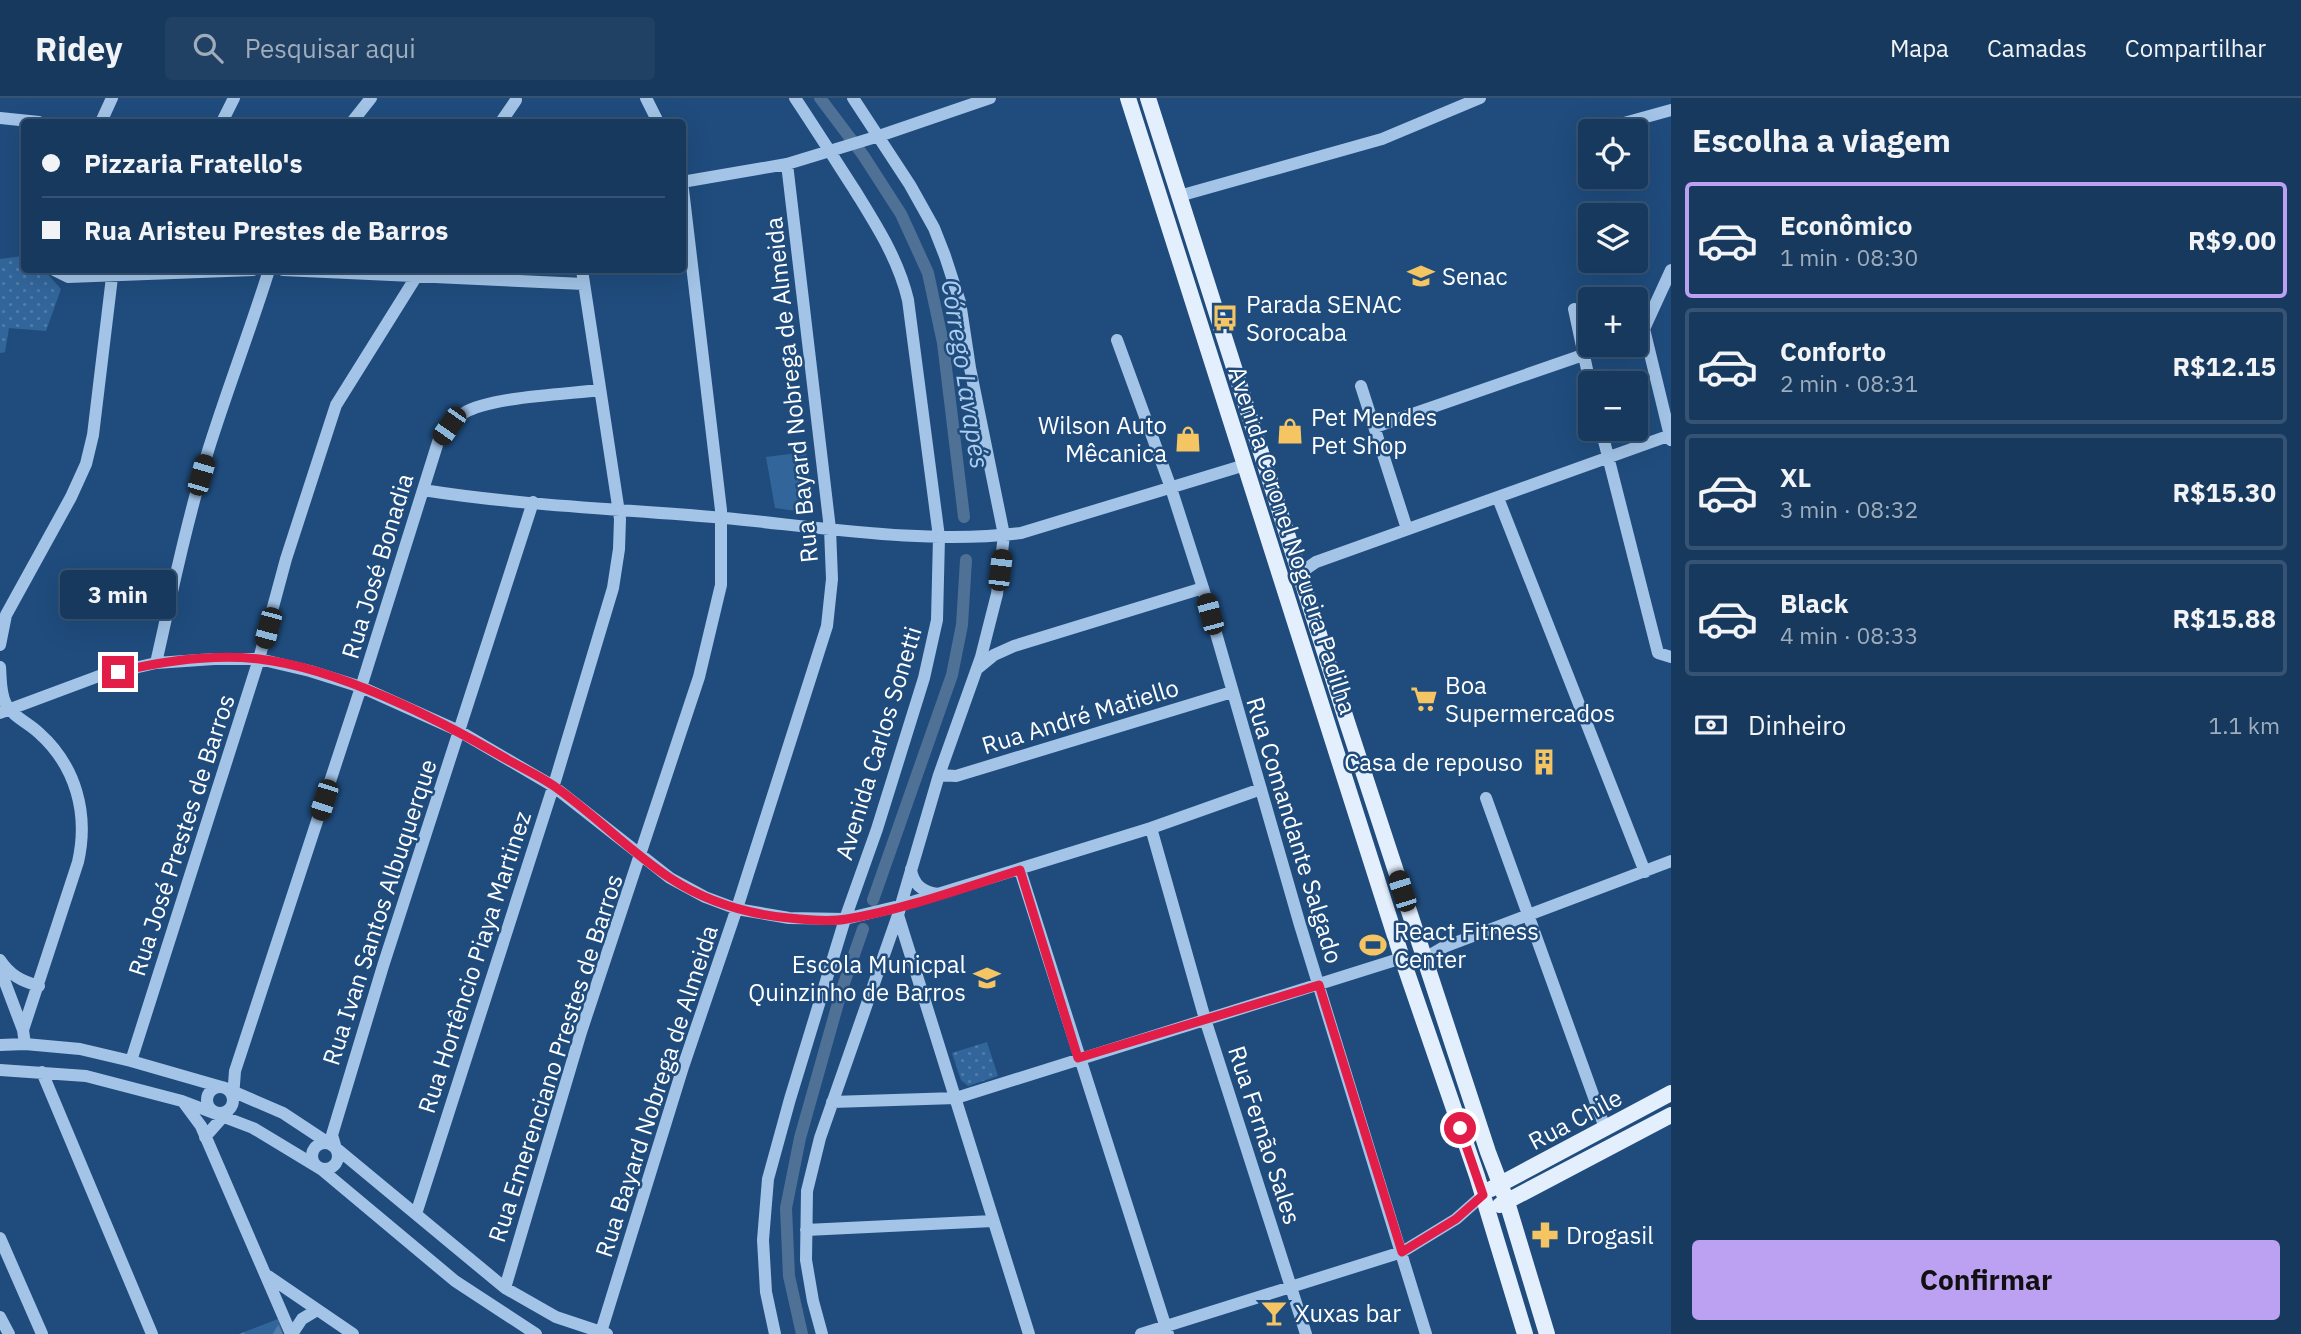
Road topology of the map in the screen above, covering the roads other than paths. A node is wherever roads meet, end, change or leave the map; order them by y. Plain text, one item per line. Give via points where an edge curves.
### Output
1 (112, 98) edge
2 (234, 98) edge
3 (371, 98) edge
4 (646, 98) edge
5 (794, 98) edge
6 (853, 98) edge
7 (990, 98) edge
8 (1128, 98) edge
9 (1148, 98) edge
10 (1480, 98) edge
11 (516, 100) edge
12 (1671, 110) edge
13 (0, 118) edge
14 (103, 119) edge
15 (224, 119) edge
16 (354, 119) edge
17 (503, 119) edge
18 (656, 119) edge
19 (1638, 119) edge
20 (21, 125) edge
21 (907, 127) junction
22 (875, 138) junction
23 (836, 150) junction
24 (803, 159) junction
25 (787, 164) junction
26 (897, 164) junction
27 (686, 181) edge
28 (1179, 196) junction
29 (686, 208) edge
30 (1671, 270) edge
31 (59, 273) edge
32 (193, 273) edge
33 (268, 273) edge
34 (340, 273) edge
35 (582, 273) edge
36 (112, 277) junction
37 (416, 277) junction
38 (584, 284) junction
39 (1574, 309) dead end
40 (1578, 329) edge
41 (1117, 340) dead end
42 (1578, 357) edge
43 (1361, 386) dead end
44 (600, 390) junction
45 (1375, 427) junction
46 (1671, 437) edge
47 (1604, 441) edge
48 (1608, 459) junction
49 (1245, 465) junction
50 (1171, 488) junction
51 (423, 490) junction
52 (1498, 498) junction
53 (533, 502) junction
54 (619, 511) junction
55 (722, 518) junction
56 (830, 529) junction
57 (1407, 529) junction
58 (1004, 536) junction
59 (943, 537) junction
60 (1292, 569) junction
61 (1203, 588) junction
62 (989, 632) junction
63 (0, 645) edge
64 (1014, 646) junction
65 (1671, 657) edge
66 (259, 659) junction
67 (156, 663) junction
68 (0, 667) edge
69 (978, 668) junction
70 (361, 687) junction
71 (1231, 692) junction
72 (5, 711) edge
73 (459, 731) junction
74 (939, 775) junction
75 (553, 786) junction
76 (1261, 789) junction
77 (1486, 798) dead end
78 (1151, 828) junction
79 (641, 856) junction
80 (1671, 861) edge
81 (911, 868) junction
82 (1020, 870) junction
83 (1645, 872) junction
84 (938, 894) junction
85 (737, 909) junction
86 (899, 911) junction
87 (1528, 916) junction
88 (845, 919) junction
89 (1418, 939) junction
90 (1444, 947) junction
91 (1402, 958) junction
92 (0, 960) edge
93 (1426, 965) junction
94 (0, 969) edge
95 (1319, 985) junction
96 (39, 986) junction
97 (1205, 1020) junction
98 (23, 1030) junction
99 (25, 1044) junction
100 (0, 1045) edge
101 (1078, 1058) junction
102 (131, 1061) junction
103 (0, 1070) edge
104 (42, 1072) junction
105 (69, 1075) junction
106 (1671, 1093) edge
107 (956, 1098) junction
108 (182, 1101) junction
109 (220, 1101) junction
110 (832, 1102) junction
111 (54, 1103) junction
112 (1669, 1120) edge
113 (1605, 1128) junction
114 (205, 1137) junction
115 (329, 1145) junction
116 (1488, 1152) junction
117 (1541, 1163) junction
118 (318, 1167) junction
119 (1500, 1184) junction
120 (1507, 1202) junction
121 (1485, 1203) junction
122 (416, 1214) junction
123 (993, 1221) junction
124 (806, 1230) junction
125 (0, 1238) edge
126 (1402, 1252) junction
127 (6, 1260) edge
128 (268, 1276) junction
129 (505, 1288) junction
130 (1292, 1288) junction
131 (317, 1310) junction
132 (0, 1317) edge
133 (1166, 1330) edge
134 (605, 1333) edge
135 (1028, 1333) edge
136 (9, 1334) edge
137 (42, 1334) edge
138 (152, 1334) edge
139 (291, 1334) edge
140 (353, 1334) edge
141 (536, 1334) edge
142 (775, 1334) edge
143 (822, 1334) edge
144 (1141, 1334) edge
145 (1306, 1334) edge
146 (1426, 1334) edge
147 (1525, 1334) edge
148 (1547, 1334) edge

1 - 14 street
2 - 15 street
3 - 16 street
4 - 18 street
5 - 23 street, Avenida Carlos Sonetti
5 - 24 street, Avenida Carlos Sonetti via 814,142 813,150
6 - 22 street
7 - 21 street
8 - 49 main road, Avenida Coronel Nogueira Padilha
9 - 28 main road, Avenida Coronel Nogueira Padilha
10 - 28 street via 1382,139
11 - 17 street
12 - 19 street
13 - 20 street
21 - 22 street
21 - 26 street via 895,145
22 - 23 street
22 - 26 street
23 - 24 street
23 - 59 street, Avenida Carlos Sonetti via 903,278
24 - 25 street
25 - 27 street
25 - 56 street, Rua Bayard Nobrega de Almeida
26 - 58 street via 934,228 960,302
28 - 60 main road, Avenida Coronel Nogueira Padilha
29 - 55 street, Rua Emerenciano Prestes de Barros
30 - 46 street via 1644,329
31 - 36 street via 68,278
32 - 36 street
33 - 67 street via 183,538
34 - 37 street
35 - 38 street, Rua Hortêncio Piaya Martinez
36 - 63 street via 86,464 6,615
37 - 38 street
37 - 66 street, Rua José Prestes de Barros via 336,405
38 - 44 street, Rua Hortêncio Piaya Martinez
39 - 40 street
41 - 50 street, Rua Comandante Salgado
42 - 45 street
43 - 45 street
44 - 51 street, Rua José Bonadia via 488,404 464,412 438,442
44 - 54 street, Rua Hortêncio Piaya Martinez
45 - 57 street
46 - 48 street
47 - 48 street
48 - 52 street
48 - 65 street via 1658,653
49 - 50 street
49 - 60 main road, Avenida Coronel Nogueira Padilha
50 - 58 street
50 - 61 street, Rua Comandante Salgado
51 - 53 street
51 - 70 street, Rua José Bonadia
52 - 57 street
52 - 83 street
53 - 54 street
53 - 73 street, Rua Ivan Santos Albuquerque
54 - 55 street
54 - 75 street, Rua Hortêncio Piaya Martinez via 613,588
55 - 56 street
55 - 79 street, Rua Emerenciano Prestes de Barros via 721,585 710,632
56 - 59 street
56 - 85 street, Rua Bayard Nobrega de Almeida via 832,579 827,626
57 - 60 street
58 - 59 street
58 - 62 street
59 - 88 street, Avenida Carlos Sonetti via 937,620 924,678
60 - 89 main road, Avenida Coronel Nogueira Padilha
60 - 91 main road, Avenida Coronel Nogueira Padilha
61 - 64 street
61 - 71 street, Rua Comandante Salgado
62 - 64 street via 997,643
62 - 69 street
64 - 69 street
66 - 67 street
66 - 70 street
66 - 102 street, Rua José Prestes de Barros
67 - 72 street via 99,676
68 - 72 street
69 - 74 street
70 - 73 street
70 - 109 street, Rua José Bonadia via 235,1070
71 - 74 street, Rua André Matiello via 956,776
71 - 76 street, Rua Comandante Salgado
72 - 96 street via 30,724 57,751 79,797 83,823 78,862
73 - 75 street
73 - 115 street, Rua Ivan Santos Albuquerque
74 - 81 street
75 - 79 street
75 - 122 street, Rua Hortêncio Piaya Martinez
76 - 78 street
76 - 95 street, Rua Comandante Salgado
77 - 87 street
78 - 82 street
78 - 97 street, Rua Fernão Sales
79 - 85 street via 670,878
79 - 129 street, Rua Emerenciano Prestes de Barros
80 - 83 street
81 - 84 street via 920,888
81 - 86 street
82 - 84 street
82 - 101 street
83 - 87 street
84 - 86 street
85 - 88 street via 789,918
85 - 134 street, Rua Bayard Nobrega de Almeida via 683,1067
86 - 88 street
86 - 107 street
86 - 110 street
87 - 90 street
87 - 113 street
88 - 142 street, Avenida Carlos Sonetti via 768,1178 763,1240 766,1292
89 - 90 street via 1428,947
89 - 93 main road, Avenida Coronel Nogueira Padilha
90 - 93 street via 1432,954
91 - 95 street
91 - 121 main road, Avenida Coronel Nogueira Padilha
92 - 96 street via 12,975
93 - 116 main road, Avenida Coronel Nogueira Padilha
94 - 98 street
95 - 97 street
95 - 126 street, Rua Comandante Salgado
96 - 98 street
97 - 101 street
97 - 130 street, Rua Fernão Sales
98 - 99 street
99 - 100 street
99 - 102 street via 79,1049
101 - 107 street
101 - 133 street
102 - 109 street
103 - 104 street
104 - 105 street
104 - 111 street
105 - 108 street
105 - 111 street
106 - 113 main road, Rua Chile
107 - 110 street
107 - 123 street
108 - 109 street
108 - 114 street via 198,1119
109 - 114 street
109 - 115 street via 283,1113
109 - 118 street via 253,1128
110 - 124 street via 807,1191
111 - 138 street
112 - 120 main road, Rua Chile
113 - 117 main road, Rua Chile
114 - 128 street
115 - 118 street, Rua Ivan Santos Albuquerque via 313,1159
115 - 118 street via 338,1161 328,1169
115 - 122 street
116 - 117 main road via 1515,1170
116 - 119 main road, Avenida Coronel Nogueira Padilha
117 - 119 main road, Rua Chile
118 - 141 street via 455,1281
119 - 120 main road, Avenida Coronel Nogueira Padilha
119 - 121 main road
120 - 121 main road
120 - 148 main road, Avenida Coronel Nogueira Padilha
121 - 126 street
121 - 147 main road, Avenida Coronel Nogueira Padilha
122 - 129 street
123 - 124 street
123 - 135 street
124 - 143 street via 806,1260
125 - 127 street
126 - 130 street
126 - 146 street, Rua Comandante Salgado
127 - 137 street
128 - 131 street
128 - 139 street
129 - 134 street via 556,1317
130 - 133 street
130 - 145 street, Rua Fernão Sales
131 - 139 street via 302,1319
131 - 140 street
132 - 136 street
133 - 144 street

